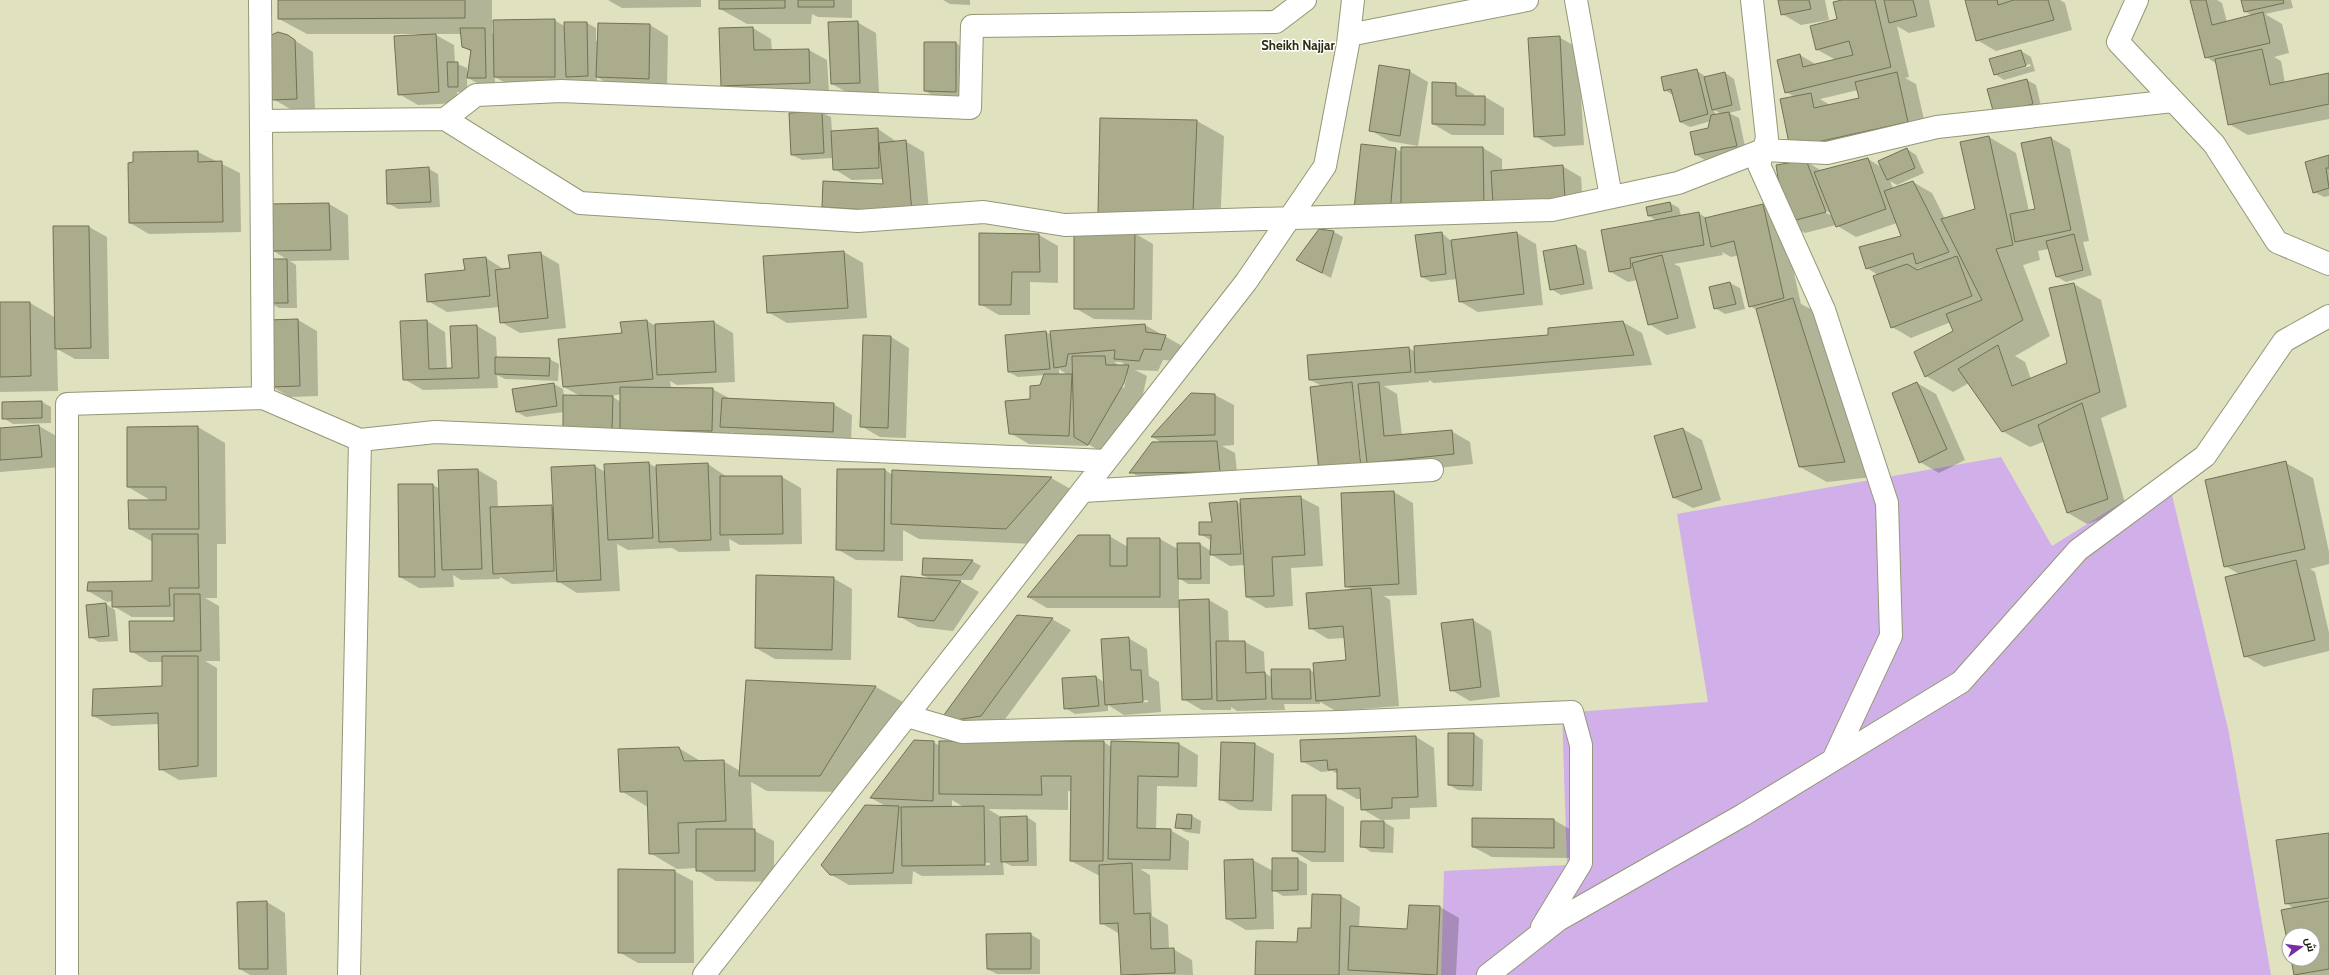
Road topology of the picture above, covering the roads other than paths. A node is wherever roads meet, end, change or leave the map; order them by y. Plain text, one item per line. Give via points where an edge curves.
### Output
1 (260, 0) edge
2 (1305, 0) edge
3 (1353, 0) edge
4 (1527, 0) edge
5 (1576, 0) edge
6 (1752, 0) edge
7 (2138, 0) edge
8 (1349, 35) junction
9 (2173, 101) junction
10 (445, 119) junction
11 (261, 121) junction
12 (1763, 150) junction
13 (1611, 197) junction
14 (1290, 217) junction
15 (2329, 264) edge
16 (2329, 316) edge
17 (263, 398) junction
18 (360, 440) junction
19 (1106, 461) junction
20 (1432, 470) dead end
21 (1082, 491) junction
22 (907, 716) junction
23 (1833, 760) junction
24 (1536, 937) junction
25 (67, 975) edge
26 (349, 975) edge
27 (704, 975) edge
28 (1488, 975) edge

1 - 11 street
2 - 10 street via 1276,22 972,26 970,108 561,90 476,95
3 - 8 street
4 - 8 street
5 - 13 street
6 - 12 street via 1767,138
7 - 9 street via 2118,42
8 - 14 street via 1325,166
9 - 12 street via 1937,127 1827,153
9 - 15 street via 2214,144 2277,242
10 - 11 street
10 - 14 street via 580,203 858,221 984,212 1065,225
11 - 17 street
12 - 13 street via 1678,183
12 - 23 street via 1759,165 1824,310 1886,503 1891,636
13 - 14 street via 1552,210
14 - 19 street via 1246,282
16 - 23 street via 2284,341 2206,456 2078,550 1961,682
17 - 18 street
17 - 25 street via 67,404
18 - 19 street via 435,432
18 - 26 street
19 - 21 street
20 - 21 street
21 - 22 street
22 - 24 street via 962,732 1340,722 1572,712 1581,745 1581,864
22 - 27 street
23 - 24 street via 1743,815 1558,920
24 - 28 street

